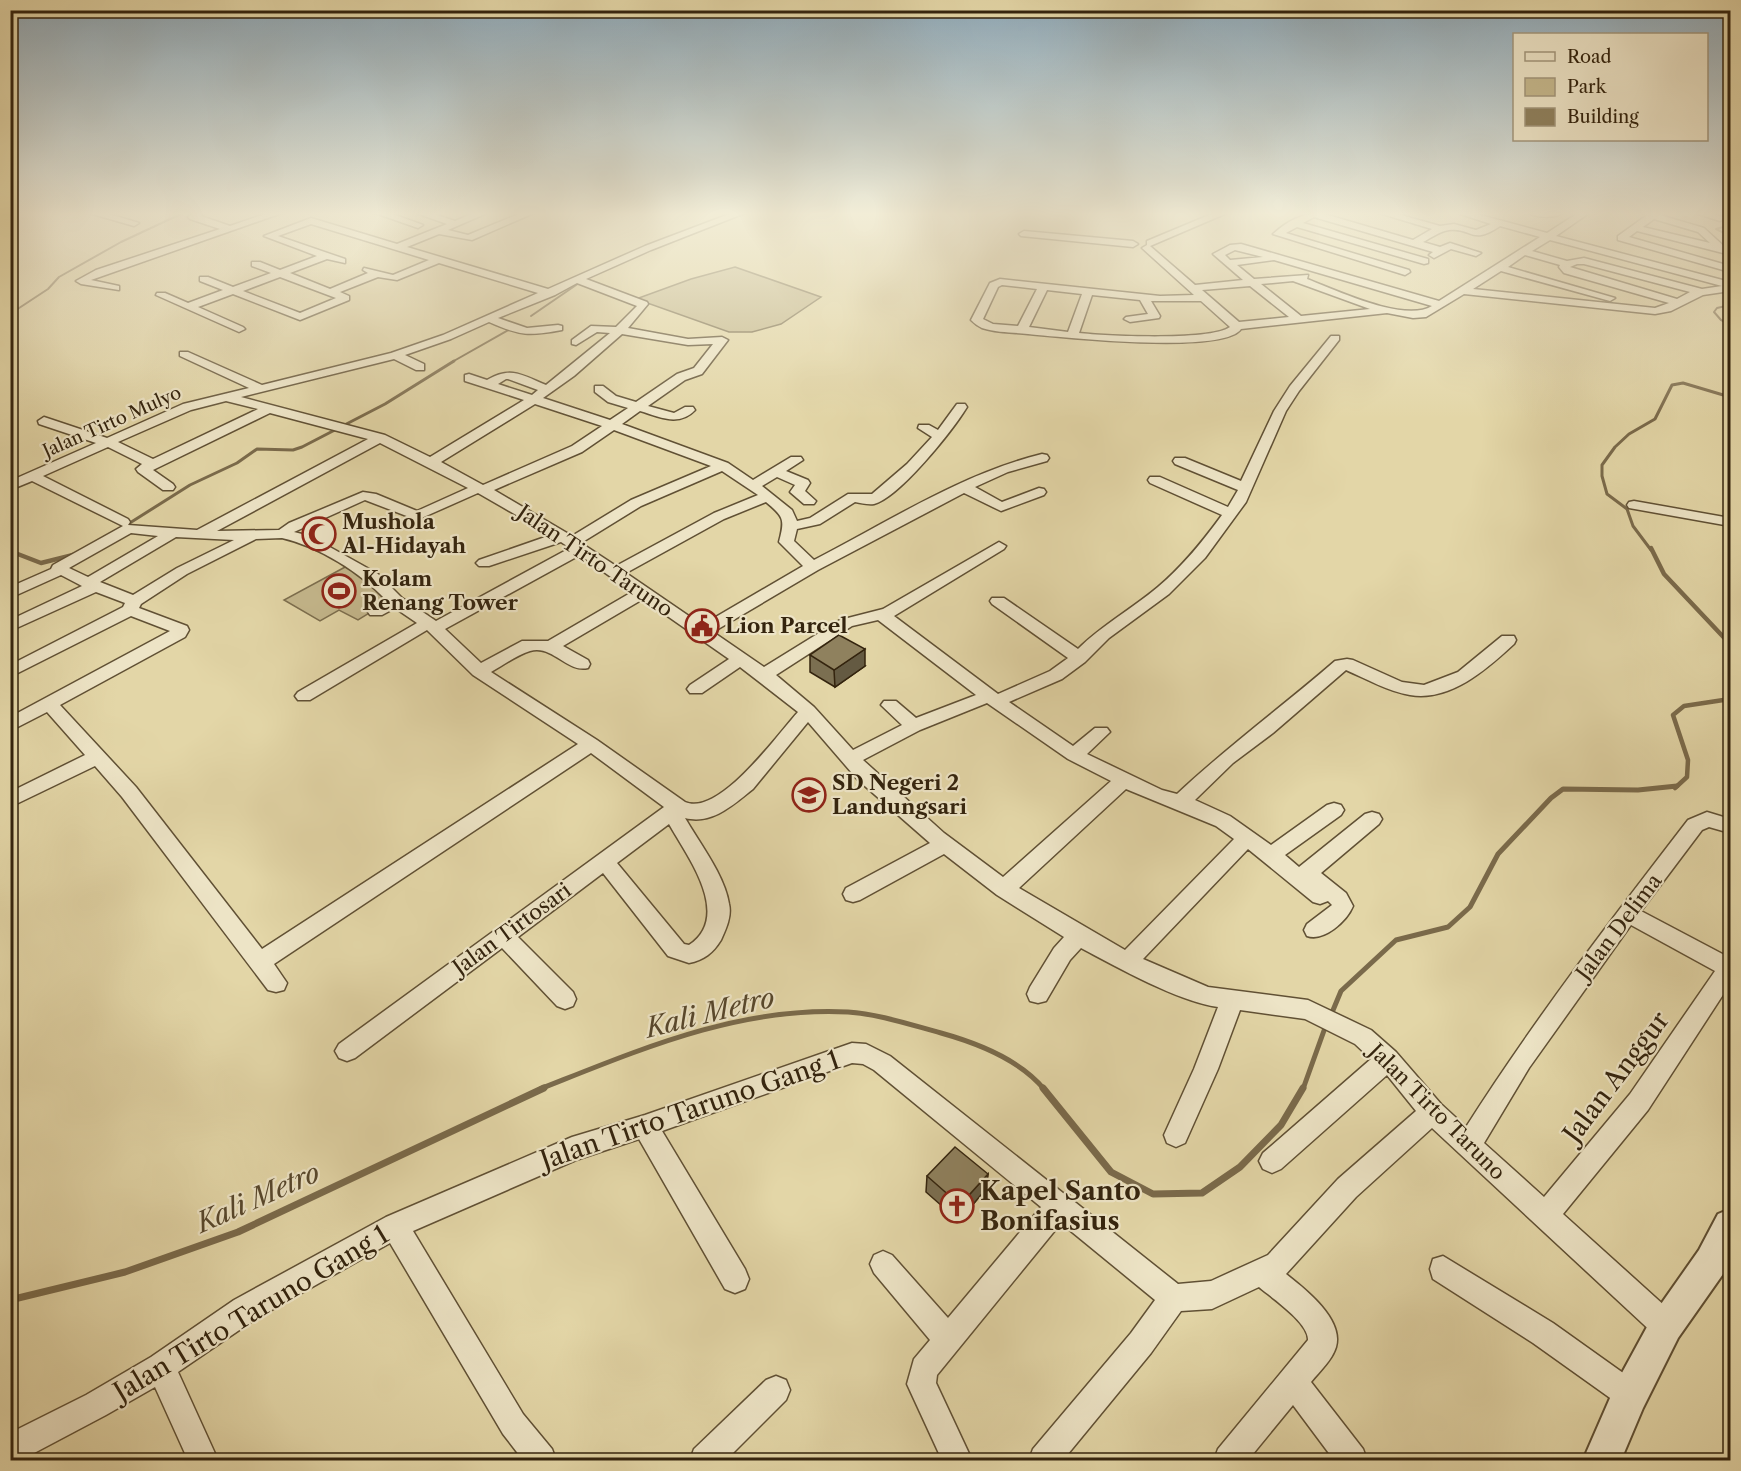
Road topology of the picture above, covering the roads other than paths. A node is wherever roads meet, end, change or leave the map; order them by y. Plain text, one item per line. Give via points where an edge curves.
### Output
1 (84, 282) edge
2 (210, 282) edge
3 (257, 282) edge
4 (303, 282) edge
5 (353, 282) edge
6 (405, 282) edge
7 (519, 282) edge
8 (574, 282) edge
9 (582, 282) edge
10 (1186, 282) edge
11 (1265, 282) edge
12 (1299, 282) edge
13 (1361, 282) edge
14 (1475, 282) edge
15 (1550, 282) edge
16 (1605, 282) edge
17 (1663, 282) edge
18 (1712, 282) edge
19 (1251, 283) junction
20 (413, 284) dead end
21 (1044, 286) junction
22 (1731, 287) edge
23 (116, 288) dead end
24 (1193, 288) junction
25 (233, 291) junction
26 (1088, 291) junction
27 (1461, 291) junction
28 (331, 292) junction
29 (551, 292) junction
30 (1701, 292) junction
31 (161, 295) dead end
32 (1202, 298) junction
33 (1140, 299) junction
34 (1679, 303) junction
35 (1441, 305) junction
36 (188, 307) junction
37 (1391, 310) junction
38 (1655, 311) junction
39 (490, 319) junction
40 (1130, 319) junction
41 (1300, 321) junction
42 (1236, 326) junction
43 (558, 328) dead end
44 (239, 329) dead end
45 (619, 330) junction
46 (1022, 330) junction
47 (1072, 336) junction
48 (1335, 338) dead end
49 (1124, 340) junction
50 (603, 344) junction
51 (626, 346) dead end
52 (184, 354) dead end
53 (395, 355) junction
54 (420, 367) dead end
55 (469, 378) dead end
56 (487, 385) junction
57 (261, 389) junction
58 (546, 389) junction
59 (599, 389) dead end
60 (230, 398) junction
61 (533, 399) junction
62 (641, 407) junction
63 (961, 407) dead end
64 (268, 409) junction
65 (689, 410) dead end
66 (44, 421) dead end
67 (611, 424) junction
68 (924, 428) dead end
69 (940, 436) junction
70 (380, 438) junction
71 (107, 442) junction
72 (1042, 459) dead end
73 (796, 460) dead end
74 (1180, 461) dead end
75 (431, 462) junction
76 (153, 464) junction
77 (723, 466) junction
78 (776, 472) junction
79 (32, 476) junction
80 (1155, 480) dead end
81 (10, 486) edge
82 (752, 486) junction
83 (168, 487) dead end
84 (964, 487) junction
85 (1246, 488) junction
86 (481, 489) junction
87 (1039, 492) dead end
88 (768, 496) junction
89 (809, 501) dead end
90 (1634, 505) dead end
91 (1231, 514) junction
92 (123, 522) dead end
93 (1731, 522) edge
94 (791, 524) junction
95 (287, 531) junction
96 (175, 532) junction
97 (204, 532) junction
98 (256, 534) junction
99 (572, 542) junction
100 (999, 546) dead end
101 (484, 563) dead end
102 (813, 567) junction
103 (60, 570) junction
104 (615, 573) junction
105 (91, 584) junction
106 (643, 592) junction
107 (10, 593) edge
108 (396, 601) junction
109 (998, 601) dead end
110 (132, 606) junction
111 (376, 612) dead end
112 (882, 615) junction
113 (10, 626) edge
114 (431, 626) junction
115 (701, 633) junction
116 (1508, 640) dead end
117 (551, 646) junction
118 (1079, 658) junction
119 (740, 659) junction
120 (582, 664) dead end
121 (479, 671) junction
122 (10, 672) edge
123 (763, 675) junction
124 (696, 689) dead end
125 (304, 696) dead end
126 (993, 699) junction
127 (50, 705) junction
128 (890, 705) dead end
129 (807, 711) junction
130 (10, 725) edge
131 (914, 726) junction
132 (1101, 732) dead end
133 (591, 744) junction
134 (1074, 755) junction
135 (96, 758) junction
136 (850, 759) junction
137 (1124, 780) junction
138 (10, 800) edge
139 (1181, 802) junction
140 (675, 810) junction
141 (1334, 810) dead end
142 (1372, 819) dead end
143 (1731, 826) edge
144 (1247, 838) junction
145 (946, 844) junction
146 (1271, 855) junction
147 (605, 862) junction
148 (1303, 876) junction
149 (1004, 889) junction
150 (853, 894) dead end
151 (1320, 896) dead end
152 (1639, 900) junction
153 (1315, 930) dead end
154 (503, 935) junction
155 (1078, 936) junction
156 (261, 961) junction
157 (1127, 962) junction
158 (1730, 968) edge
159 (276, 983) dead end
160 (1038, 994) dead end
161 (565, 999) dead end
162 (1232, 1000) junction
163 (347, 1051) dead end
164 (1388, 1059) junction
165 (1432, 1112) junction
166 (645, 1126) junction
167 (1176, 1135) dead end
168 (1468, 1146) junction
169 (1272, 1161) dead end
170 (1060, 1204) junction
171 (1545, 1216) junction
172 (395, 1226) junction
173 (1731, 1226) edge
174 (883, 1264) dead end
175 (1443, 1269) dead end
176 (1262, 1272) junction
177 (735, 1279) dead end
178 (1174, 1298) junction
179 (1666, 1326) junction
180 (948, 1340) junction
181 (161, 1367) junction
182 (1293, 1381) junction
183 (776, 1390) dead end
184 (1630, 1395) junction
185 (10, 1449) edge
186 (203, 1461) edge
187 (541, 1461) edge
188 (705, 1461) edge
189 (957, 1461) edge
190 (1044, 1461) edge
191 (1229, 1461) edge
192 (1353, 1461) edge
193 (1602, 1461) edge

1 - 23 street
2 - 25 street
3 - 25 street
4 - 28 street
5 - 28 street
6 - 20 street
7 - 29 street
8 - 29 street, Jalan Tirto Mulyo
9 - 45 street via 643,304
10 - 24 street
11 - 19 street
12 - 37 street
13 - 35 street
14 - 27 street
15 - 38 street
16 - 34 street
17 - 30 street
18 - 22 street
19 - 24 street
19 - 41 street
21 - 26 street
21 - 46 street
21 - 46 street via 996,283 977,320 984,325
22 - 30 street
24 - 32 street
25 - 28 street via 295,320 345,298
25 - 36 street
26 - 33 street
26 - 47 street
27 - 35 street
27 - 38 street
29 - 39 street, Jalan Tirto Mulyo
30 - 34 street
31 - 36 street
32 - 33 street
32 - 42 street
33 - 40 street
33 - 40 street via 1155,316
34 - 38 street
35 - 37 street via 1426,314
36 - 44 street
37 - 41 street
39 - 43 street via 538,332
39 - 53 street, Jalan Tirto Mulyo
40 - 49 street
41 - 42 street
42 - 49 street via 1231,332 1211,336
45 - 50 street
45 - 50 street via 595,328 575,341
45 - 62 street via 688,342 722,340 698,371 681,377
46 - 47 street
47 - 49 street
48 - 85 street via 1280,411
50 - 51 street
50 - 58 street
52 - 57 street
53 - 54 street
53 - 57 street, Jalan Tirto Mulyo
55 - 56 street
56 - 58 street via 510,375
56 - 61 street
57 - 60 street, Jalan Tirto Mulyo
58 - 61 street
59 - 62 street via 612,399
60 - 64 street, Jalan Tirto Taruno
60 - 71 street, Jalan Tirto Mulyo via 187,407
61 - 67 street
61 - 75 street
62 - 65 street via 673,417
62 - 67 street
63 - 69 street
64 - 70 street, Jalan Tirto Taruno
64 - 76 street
66 - 71 street
67 - 77 street
67 - 86 street via 577,448
68 - 69 street
69 - 94 street via 904,476 873,500 853,497 809,524
70 - 75 street, Jalan Tirto Taruno
70 - 97 street
71 - 76 street
71 - 79 street, Jalan Tirto Mulyo
72 - 84 street via 1003,469
73 - 78 street
74 - 85 street
75 - 86 street, Jalan Tirto Taruno
76 - 83 street via 143,470
77 - 82 street
77 - 99 street via 636,503
78 - 82 street
78 - 89 street via 803,483 797,492
79 - 81 street, Jalan Tirto Mulyo
79 - 92 street
80 - 91 street
82 - 88 street
84 - 87 street via 1001,507
84 - 102 street
85 - 91 street
86 - 95 street via 417,516 363,496
86 - 99 street, Jalan Tirto Taruno
88 - 94 street via 788,513
88 - 104 street via 719,516
90 - 93 street
91 - 118 street via 1200,555 1163,591 1103,634
94 - 102 street via 786,542
95 - 98 street
95 - 108 street via 373,577
96 - 97 street
96 - 103 street via 120,532 62,564
96 - 105 street
97 - 98 street via 237,537
98 - 110 street via 182,572
99 - 101 street
99 - 104 street, Jalan Tirto Taruno
99 - 114 street
100 - 112 street
102 - 115 street
103 - 105 street
103 - 107 street
104 - 106 street, Jalan Tirto Taruno
105 - 110 street
105 - 113 street
106 - 115 street, Jalan Tirto Taruno
106 - 117 street
108 - 111 street
108 - 114 street
109 - 118 street
110 - 122 street
110 - 127 street via 181,630
112 - 123 street via 846,623
112 - 126 street
114 - 121 street
114 - 125 street
115 - 119 street, Jalan Tirto Taruno
116 - 139 street via 1474,670 1432,689 1410,690 1341,664 1267,729 1227,758
117 - 120 street
117 - 121 street via 528,645
118 - 126 street via 1056,675
119 - 123 street, Jalan Tirto Taruno
119 - 124 street
121 - 133 street
123 - 129 street, Jalan Tirto Taruno
126 - 131 street
126 - 134 street
127 - 130 street
127 - 135 street
128 - 131 street
129 - 136 street, Jalan Tirto Taruno
129 - 140 street via 746,784 725,801 703,813
131 - 136 street
132 - 134 street
133 - 140 street
133 - 156 street
134 - 137 street
135 - 138 street
135 - 156 street via 129,792
136 - 145 street, Jalan Tirto Taruno
137 - 139 street
137 - 149 street
139 - 144 street via 1223,821
140 - 147 street, Jalan Tirtosari
140 - 147 street via 719,905 714,931 699,951 692,955 676,950
141 - 146 street
142 - 148 street
143 - 152 street, Jalan Delima via 1715,819 1701,820
144 - 146 street
144 - 157 street
145 - 149 street, Jalan Tirto Taruno
145 - 150 street
146 - 148 street
147 - 154 street, Jalan Tirtosari
148 - 151 street
148 - 153 street via 1339,899 1343,906
149 - 155 street, Jalan Tirto Taruno
152 - 158 street
152 - 168 street, Jalan Delima via 1521,1061
154 - 161 street
154 - 163 street, Jalan Tirtosari
155 - 157 street, Jalan Tirto Taruno
155 - 160 street
156 - 159 street
157 - 162 street, Jalan Tirto Taruno via 1206,996
158 - 171 street, Jalan Anggur via 1639,1102
162 - 164 street, Jalan Tirto Taruno via 1308,1010 1363,1037
162 - 167 street
164 - 165 street, Jalan Tirto Taruno
164 - 169 street
165 - 168 street, Jalan Tirto Taruno
165 - 176 street via 1347,1188 1277,1264
166 - 170 street, Jalan Tirto Taruno Gang 1 via 860,1053 882,1063
166 - 172 street, Jalan Tirto Taruno Gang 1 via 572,1149
166 - 177 street
168 - 171 street, Jalan Tirto Taruno
170 - 178 street, Jalan Tirto Taruno Gang 1
170 - 180 street
171 - 179 street, Jalan Tirto Taruno
172 - 181 street, Jalan Tirto Taruno Gang 1 via 244,1310
172 - 187 street via 513,1424
173 - 179 street
174 - 180 street
175 - 184 street
176 - 178 street via 1212,1295
176 - 182 street via 1313,1317 1323,1334 1322,1346
178 - 190 street
179 - 184 street
180 - 189 street via 924,1369 921,1384
181 - 185 street, Jalan Tirto Taruno Gang 1
181 - 186 street
182 - 191 street
182 - 192 street
183 - 188 street
184 - 193 street

